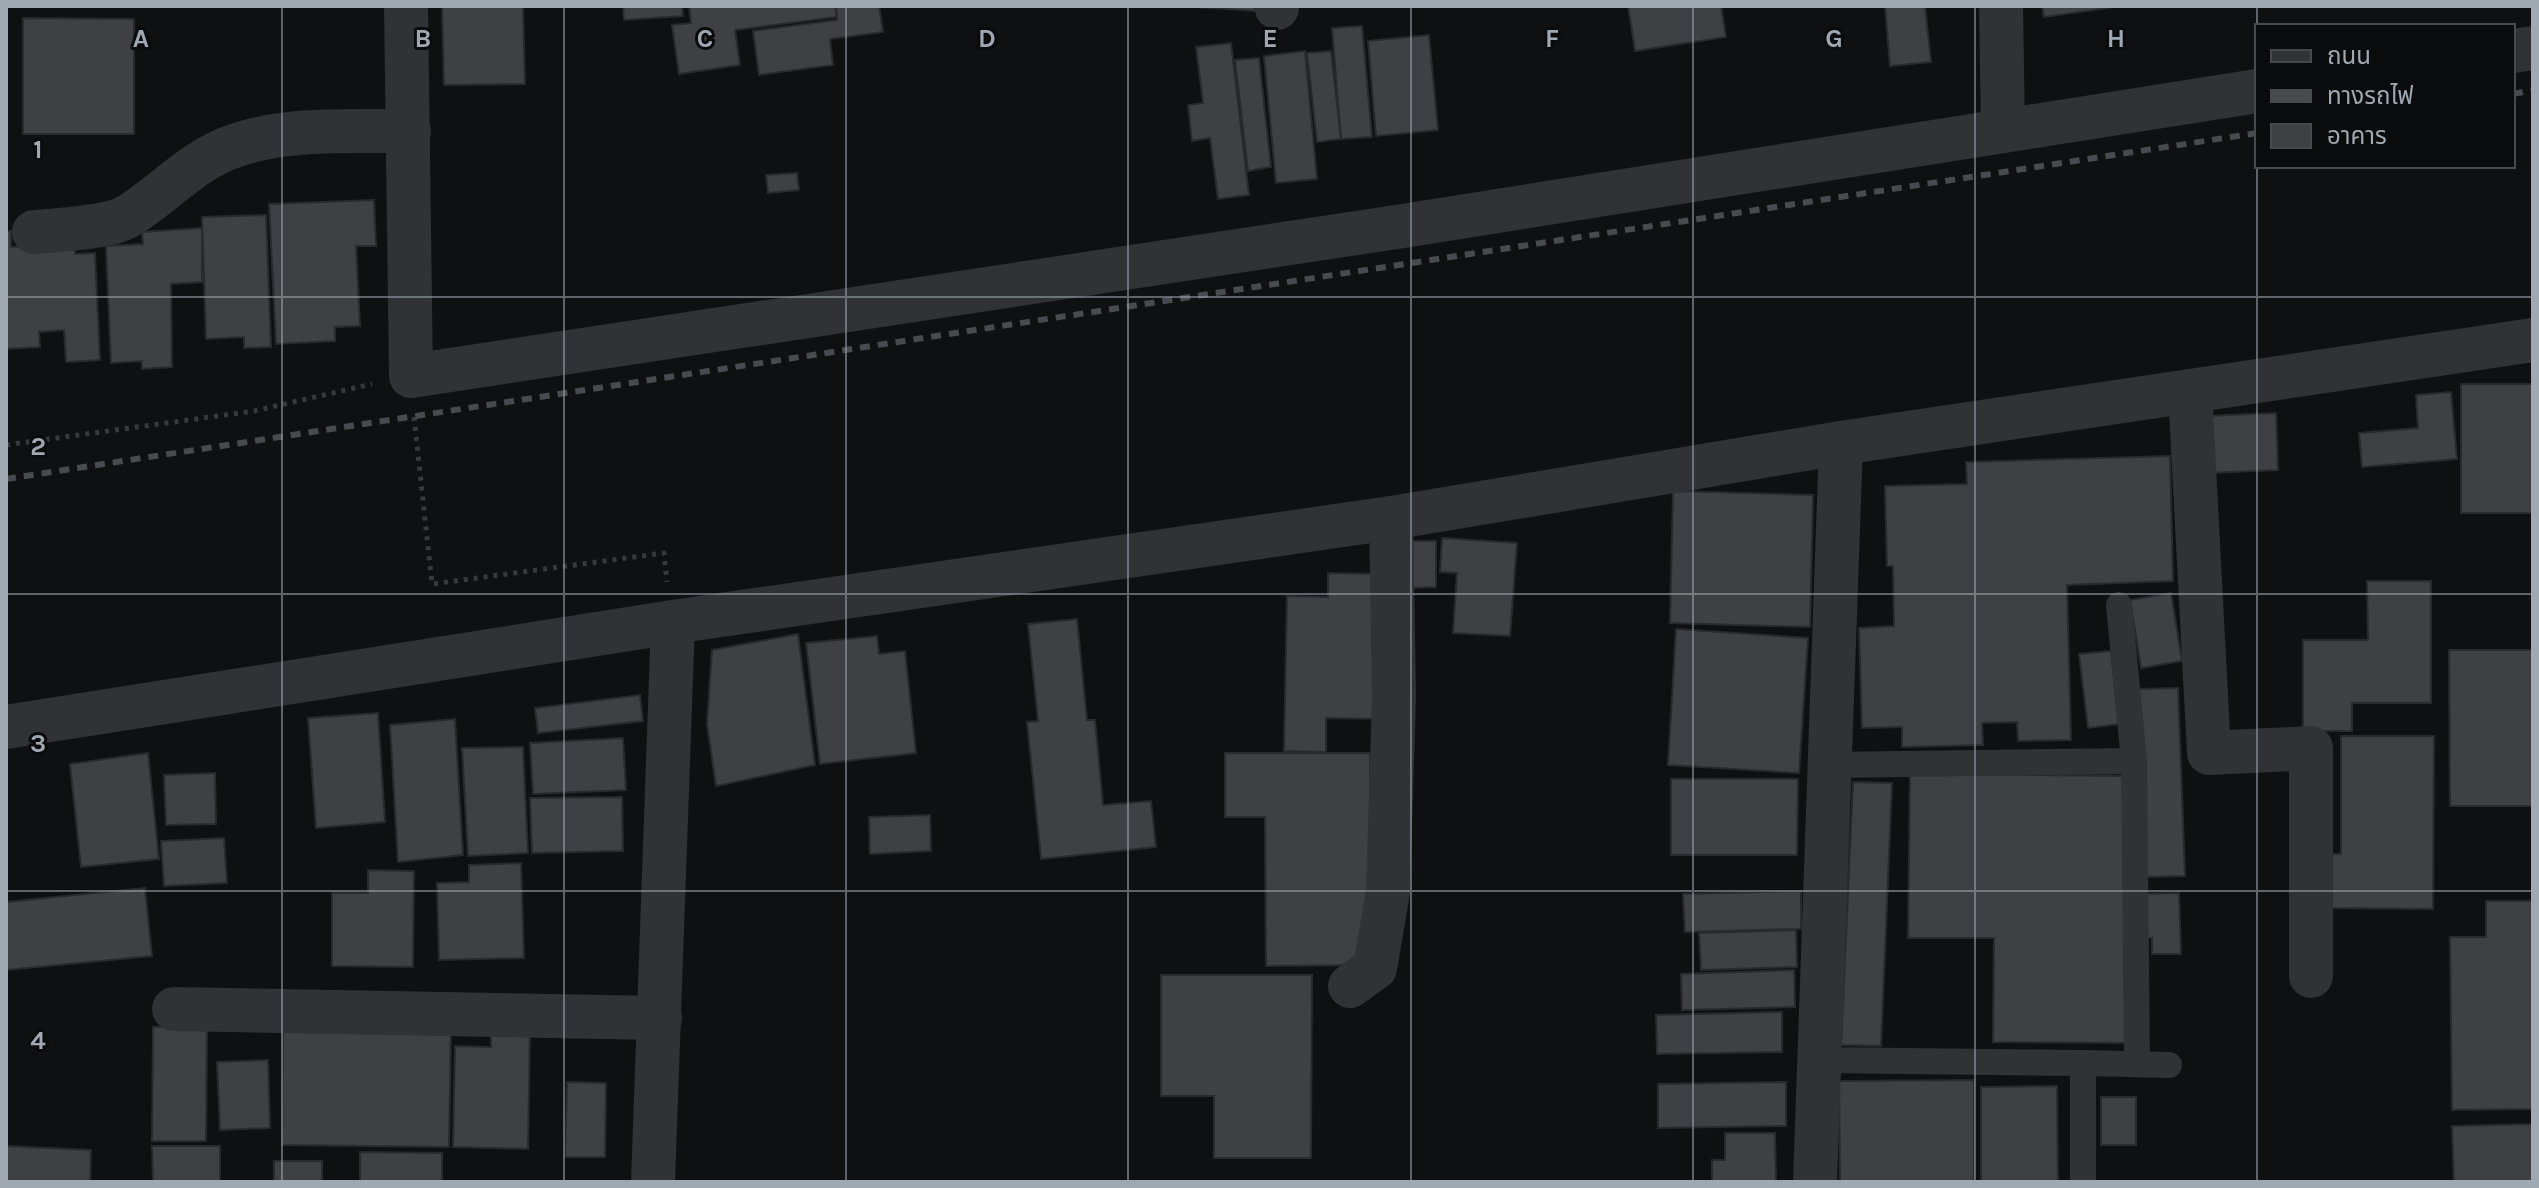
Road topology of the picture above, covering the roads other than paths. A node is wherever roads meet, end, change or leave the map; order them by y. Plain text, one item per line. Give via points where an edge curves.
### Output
1 (406, 6) edge
2 (2001, 6) edge
3 (2255, 91) edge
4 (409, 131) junction
5 (2003, 131) junction
6 (34, 232) dead end
7 (2533, 340) edge
8 (2190, 391) junction
9 (1841, 443) junction
10 (1391, 518) junction
11 (2119, 605) dead end
12 (673, 622) junction
13 (6, 727) edge
14 (2134, 761) junction
15 (1829, 765) junction
16 (2311, 976) dead end
17 (1350, 986) dead end
18 (174, 1009) dead end
19 (660, 1018) junction
20 (1819, 1060) junction
21 (2083, 1063) junction
22 (2137, 1064) junction
23 (2169, 1065) dead end
24 (653, 1182) edge
25 (1815, 1182) edge
26 (2083, 1182) edge

1 - 4 street
2 - 5 street
3 - 5 street
4 - 5 street via 411,376
4 - 6 street via 256,139 199,162 128,218
7 - 8 street
8 - 9 street
8 - 16 street via 2209,753 2311,748
9 - 10 street
9 - 15 street
10 - 12 street
10 - 17 street via 1394,696 1388,892 1375,968
11 - 14 lane
12 - 13 street
12 - 19 street
14 - 15 lane
14 - 22 lane
15 - 20 street
18 - 19 street
19 - 24 street
20 - 21 lane
20 - 25 street
21 - 22 lane
21 - 26 lane
22 - 23 lane

